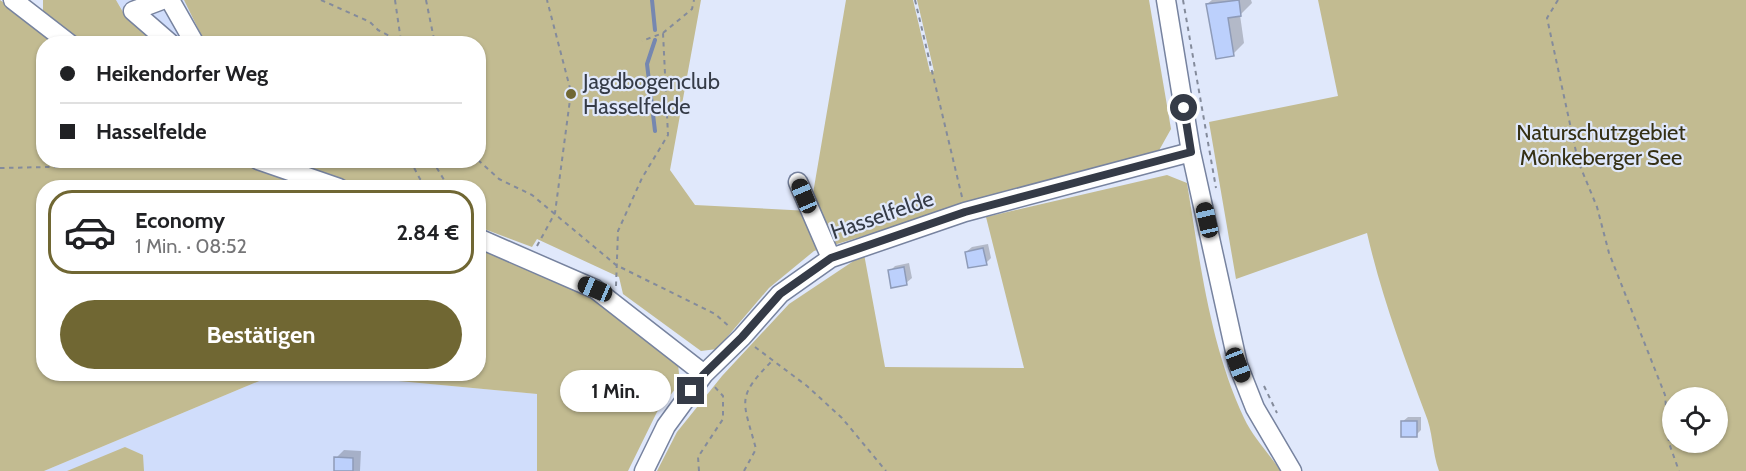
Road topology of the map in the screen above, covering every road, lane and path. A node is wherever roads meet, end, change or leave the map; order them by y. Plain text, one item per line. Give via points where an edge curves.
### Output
1 (13, 0) edge
2 (162, 0) edge
3 (170, 0) edge
4 (321, 0) edge
5 (394, 0) edge
6 (426, 0) edge
7 (547, 0) edge
8 (694, 0) edge
9 (915, 0) edge
10 (1166, 0) edge
11 (1183, 0) edge
12 (1558, 0) edge
13 (663, 33) junction
14 (60, 36) edge
15 (162, 36) edge
16 (190, 36) edge
17 (389, 36) edge
18 (400, 36) edge
19 (433, 36) edge
20 (642, 41) dead end
21 (1191, 152) junction
22 (36, 167) edge
23 (486, 167) edge
24 (0, 168) edge
25 (283, 168) edge
26 (298, 168) edge
27 (304, 175) junction
28 (317, 180) edge
29 (798, 182) dead end
30 (1217, 196) dead end
31 (965, 212) junction
32 (555, 213) junction
33 (486, 241) edge
34 (831, 258) junction
35 (529, 260) junction
36 (616, 265) junction
37 (617, 304) junction
38 (742, 337) junction
39 (773, 360) junction
40 (704, 374) junction
41 (1263, 382) dead end
42 (1281, 419) dead end
43 (644, 471) edge
44 (699, 471) edge
45 (744, 471) edge
46 (886, 471) edge
47 (1292, 471) edge
48 (1679, 471) edge

1 - 14 street
2 - 15 street via 133,11
3 - 16 street
4 - 17 path via 370,22
5 - 18 path
6 - 19 path
7 - 32 path via 571,92
8 - 13 path via 692,9
9 - 31 path
10 - 21 street
11 - 30 path
12 - 48 path via 1547,18 1578,161 1665,396 1669,443
13 - 20 path
13 - 36 path via 668,135 642,178 618,231
21 - 31 street, Hasselfelde
21 - 47 street via 1238,365 1255,408
22 - 24 path
23 - 32 path
25 - 27 street
26 - 27 street
27 - 28 street
29 - 34 street
31 - 34 street, Hasselfelde
32 - 35 path
32 - 36 path
33 - 35 street
34 - 38 street, Hasselfelde via 780,294
35 - 37 street via 595,289
36 - 37 path
36 - 38 path via 715,314
37 - 40 street
38 - 39 path
38 - 40 street, Hasselfelde
39 - 45 path via 745,393 756,449
39 - 46 path via 842,418
40 - 43 street, Hasselfelde via 666,426
40 - 44 path via 723,396 723,419 698,457
41 - 42 path

